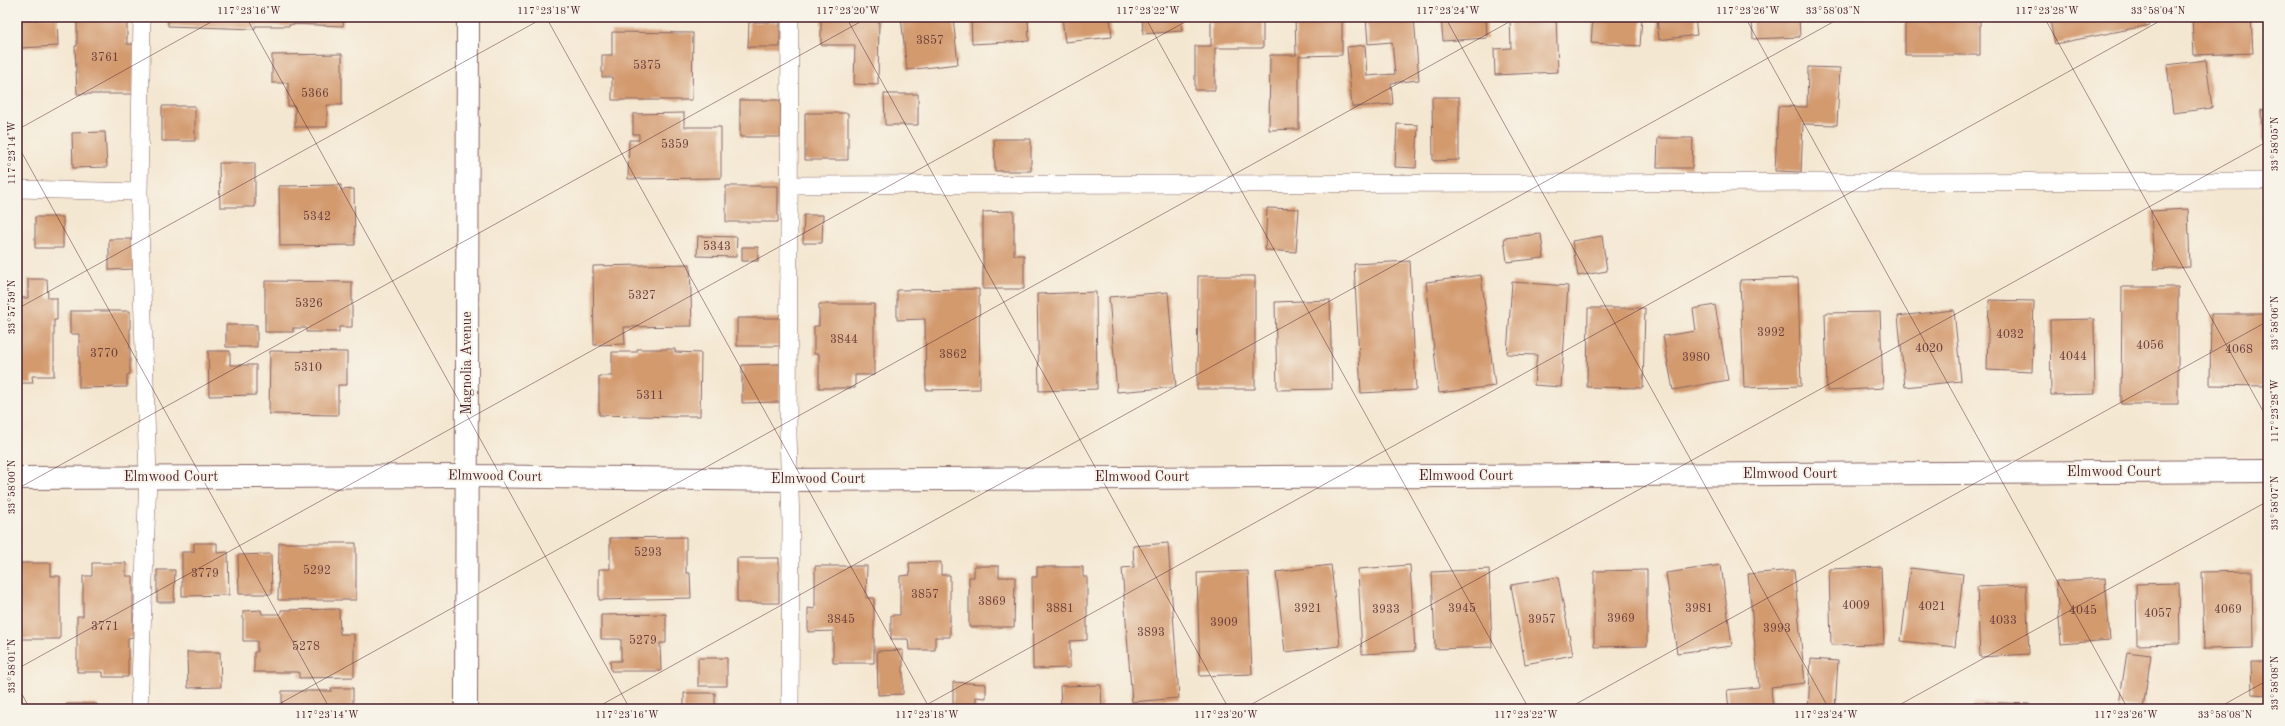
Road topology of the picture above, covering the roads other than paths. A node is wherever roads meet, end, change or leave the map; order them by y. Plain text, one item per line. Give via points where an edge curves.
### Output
1 (142, 17) edge
2 (468, 17) edge
3 (790, 17) edge
4 (2268, 181) edge
5 (789, 185) junction
6 (17, 189) edge
7 (139, 192) junction
8 (2268, 471) edge
9 (466, 476) junction
10 (148, 477) junction
11 (17, 478) edge
12 (788, 480) junction
13 (139, 709) edge
14 (466, 709) edge
15 (790, 709) edge

1 - 7 lane
2 - 9 street, Magnolia Avenue
3 - 5 lane
4 - 5 lane
5 - 12 lane
6 - 7 lane
7 - 10 lane
8 - 12 street, Elmwood Court
9 - 10 street, Elmwood Court
9 - 12 street, Elmwood Court
9 - 14 street, Magnolia Avenue
10 - 11 street, Elmwood Court
10 - 13 lane
12 - 15 lane via 791,522

